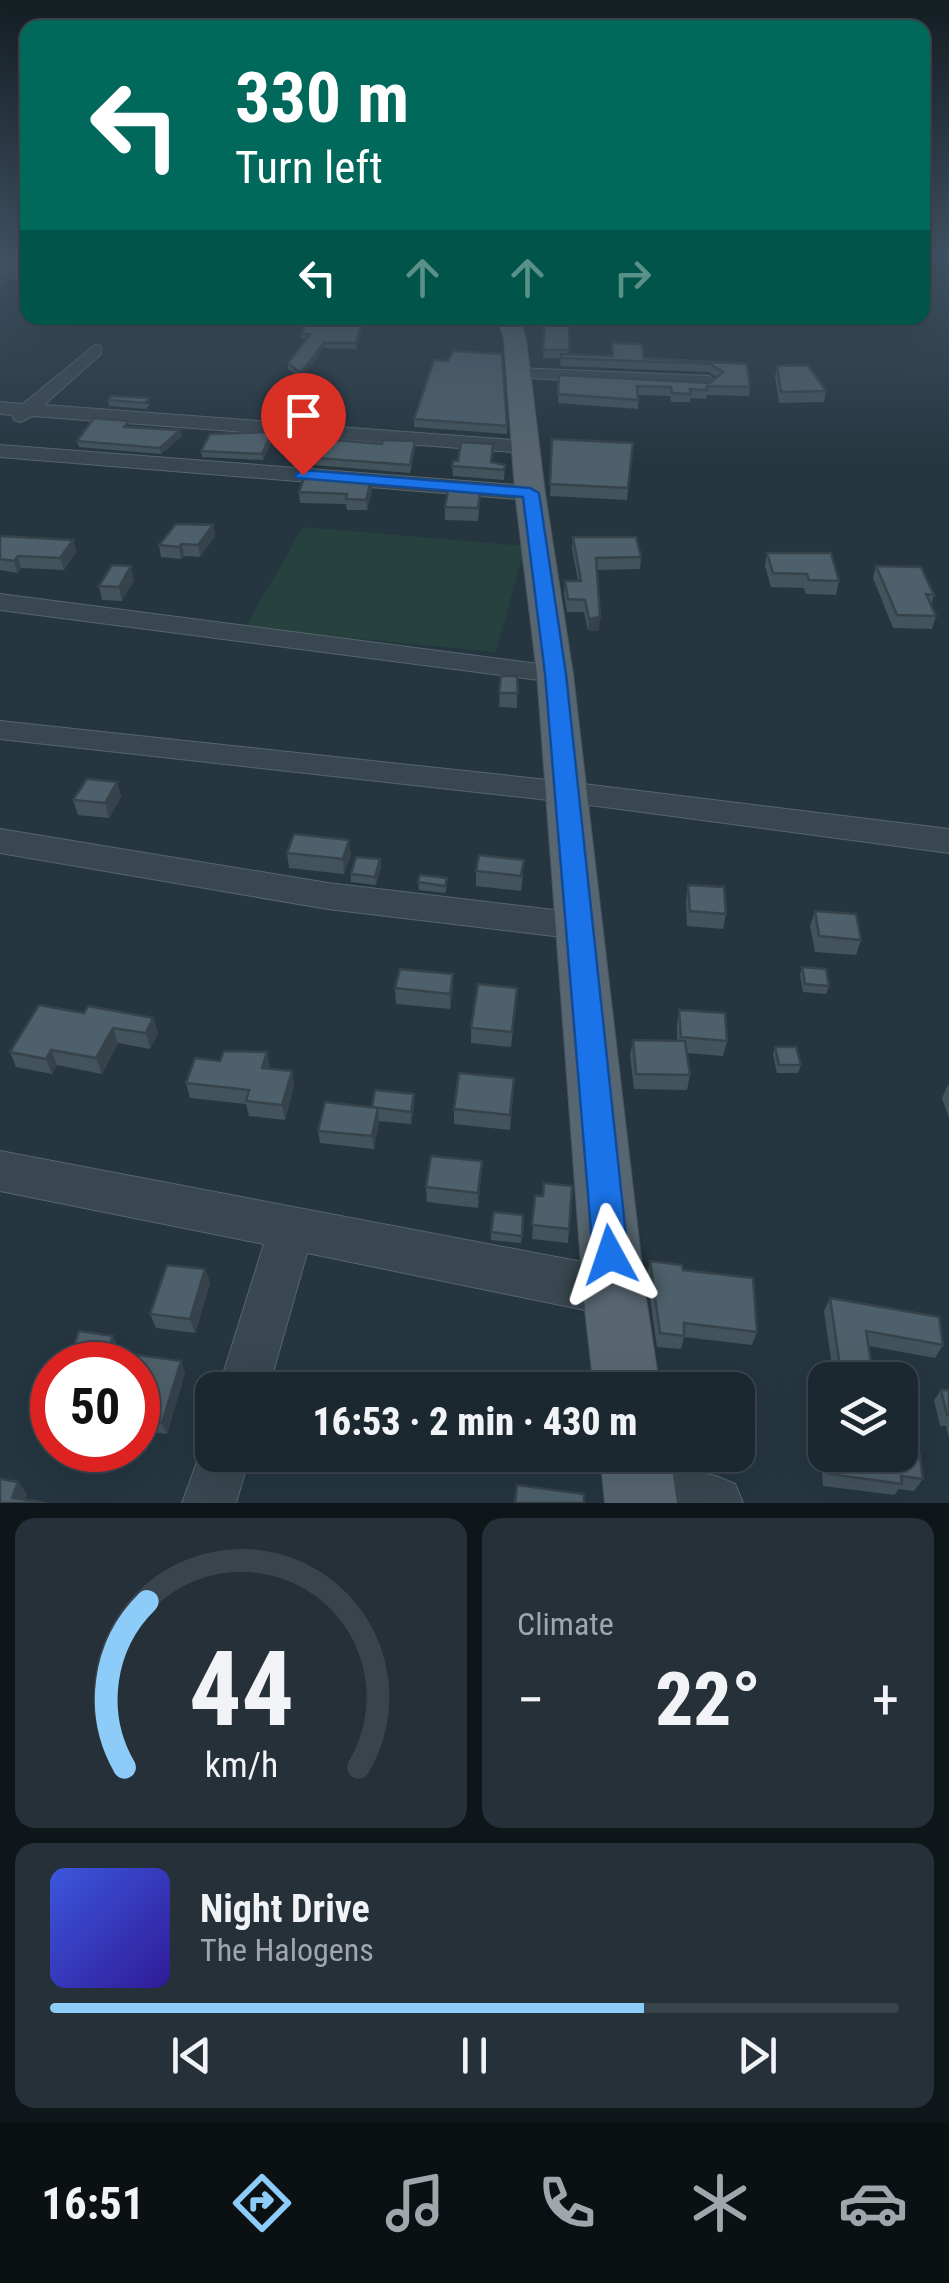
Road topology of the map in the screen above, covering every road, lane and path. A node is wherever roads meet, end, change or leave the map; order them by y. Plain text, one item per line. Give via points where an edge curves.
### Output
1 (510, 325) edge
2 (95, 350) dead end
3 (518, 373) junction
4 (709, 382) edge
5 (0, 408) edge
6 (27, 410) junction
7 (0, 434) edge
8 (526, 447) junction
9 (0, 451) edge
10 (530, 493) junction
11 (0, 602) edge
12 (556, 674) junction
13 (0, 730) edge
14 (566, 792) junction
15 (0, 841) edge
16 (949, 841) edge
17 (579, 926) junction
18 (0, 1171) edge
19 (291, 1229) junction
20 (614, 1292) junction
21 (248, 1372) edge
22 (625, 1372) edge
23 (219, 1472) edge
24 (638, 1482) edge
25 (210, 1503) edge
26 (716, 1503) edge

1 - 3 main road
2 - 6 street
3 - 4 street
3 - 8 main road
5 - 6 street
6 - 7 street
6 - 8 street
8 - 10 main road
9 - 10 street
10 - 12 main road
11 - 12 street
12 - 14 main road
13 - 14 street
14 - 16 street
14 - 17 main road
15 - 17 street via 328,896
17 - 20 main road
18 - 19 street
19 - 20 street
19 - 21 street
20 - 22 main road
23 - 25 street
24 - 26 street

